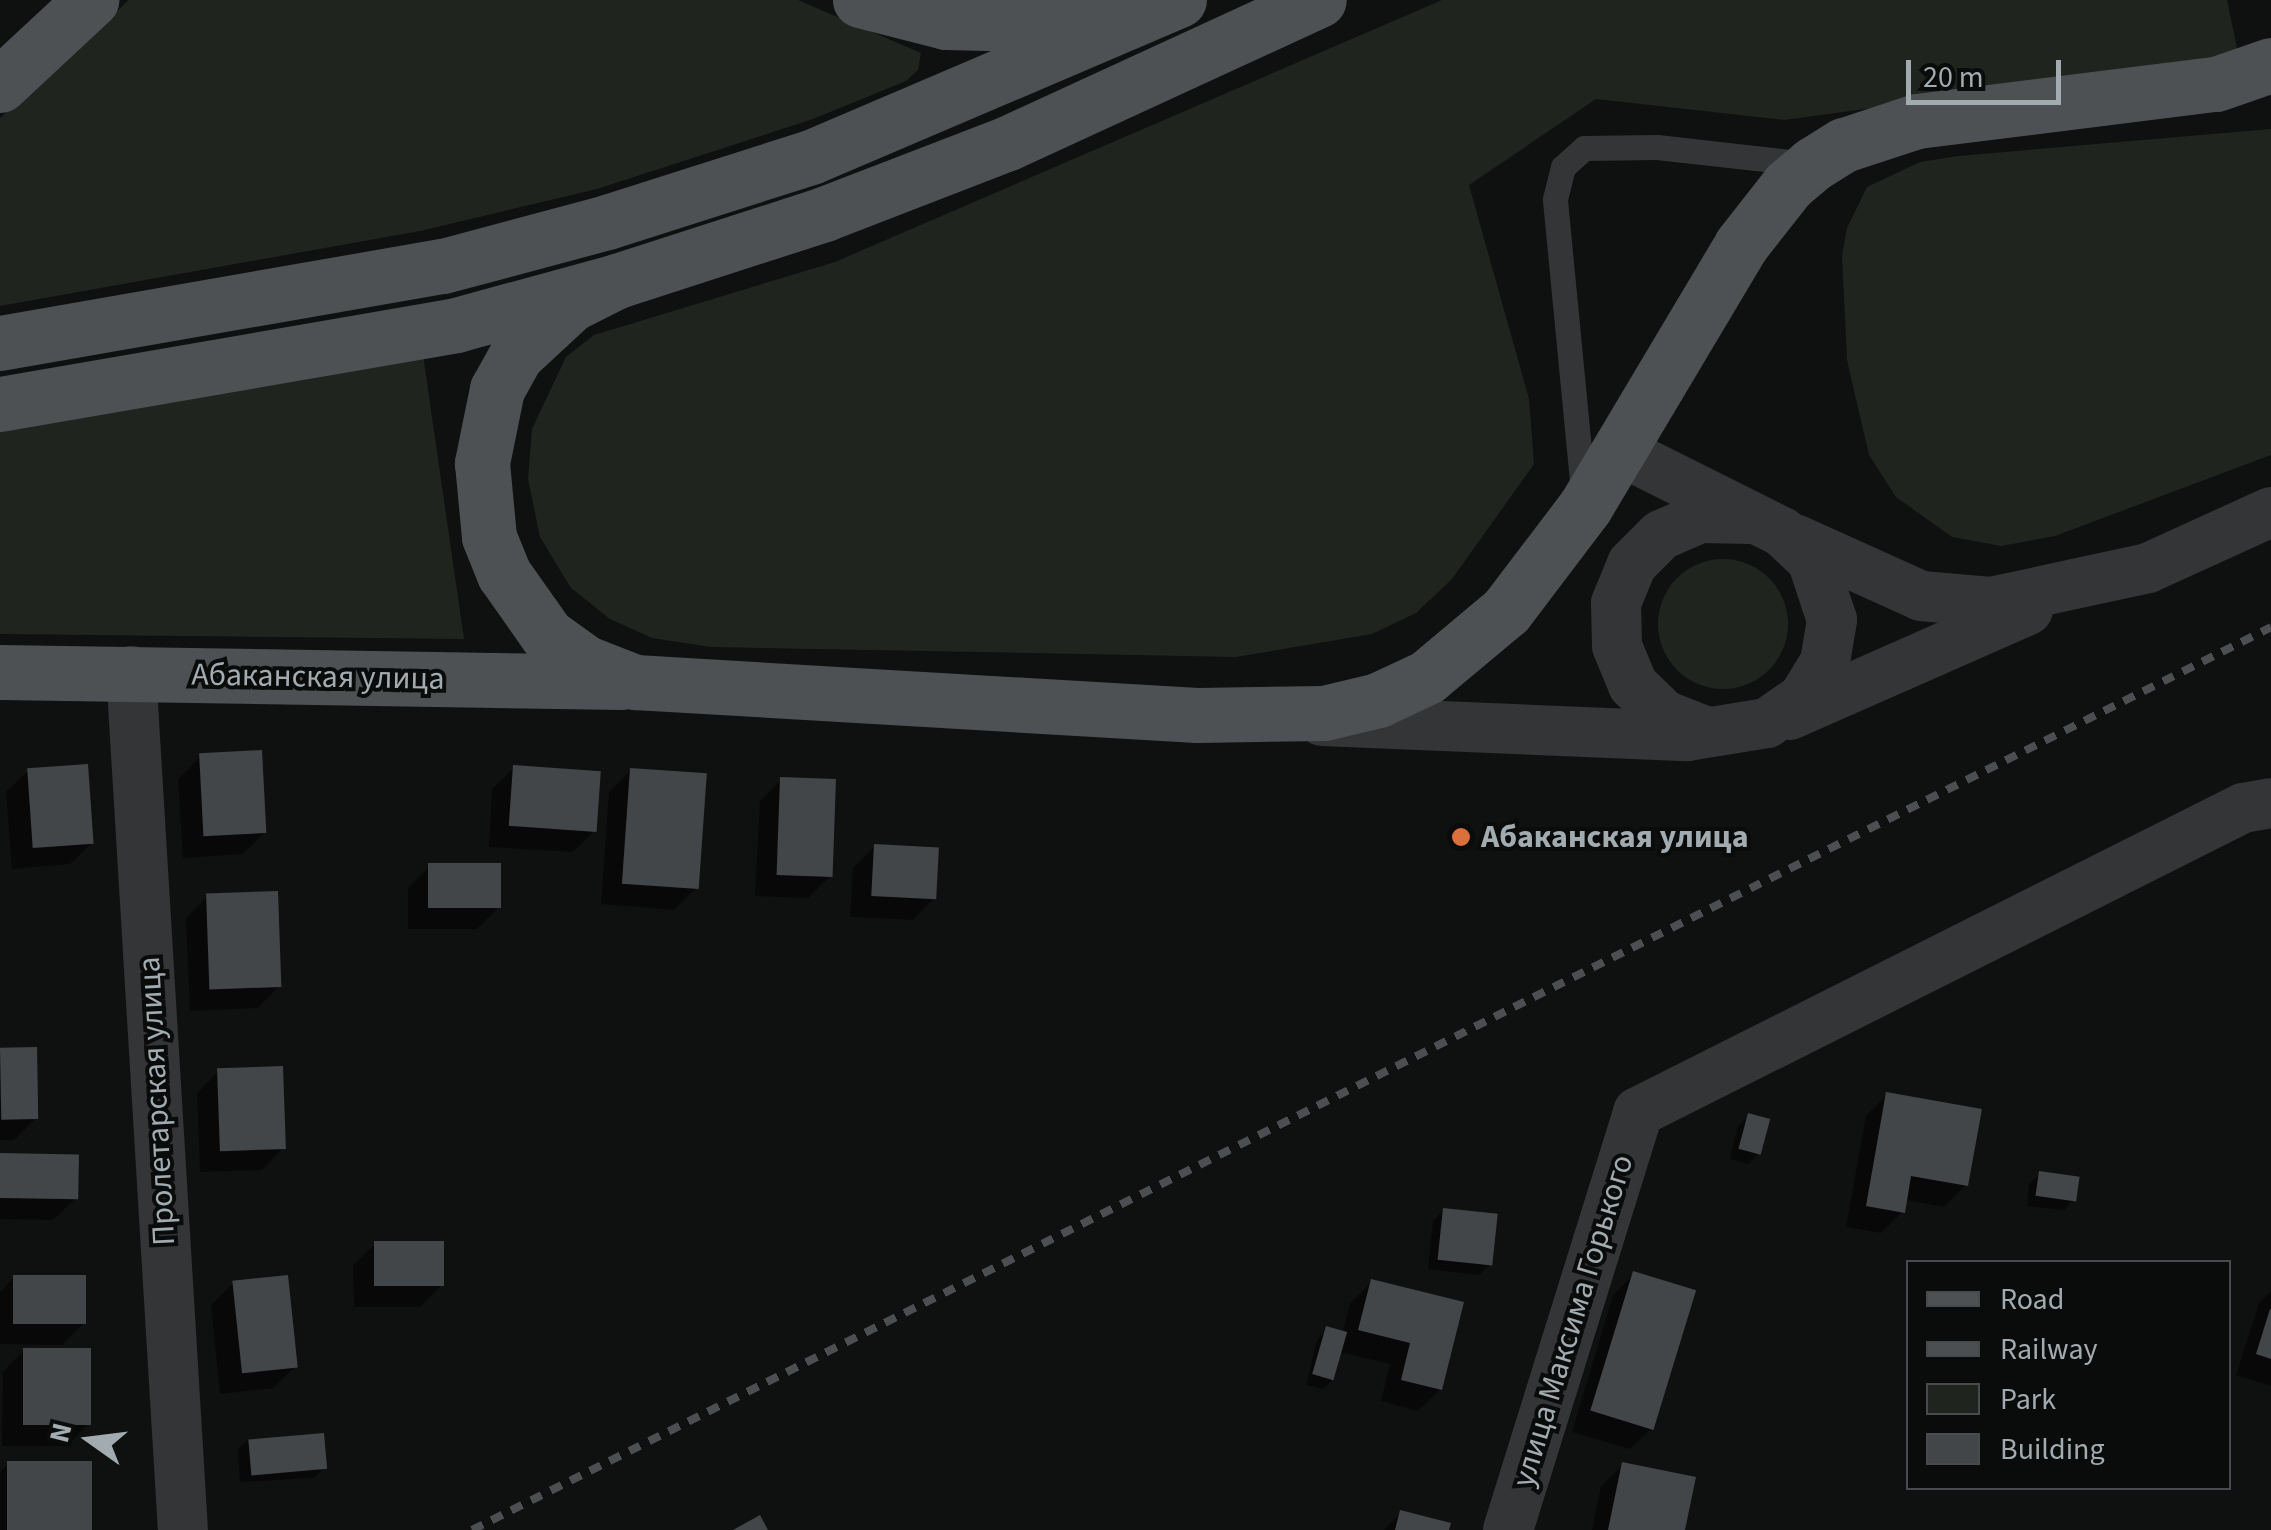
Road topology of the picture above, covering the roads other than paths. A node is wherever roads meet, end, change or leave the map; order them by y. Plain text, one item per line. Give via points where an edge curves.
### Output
1 (91, 0) edge
2 (860, 0) edge
3 (1160, 0) edge
4 (1179, 0) edge
5 (1320, 0) edge
6 (2271, 65) edge
7 (0, 85) edge
8 (1813, 164) junction
9 (617, 281) junction
10 (0, 343) edge
11 (0, 404) edge
12 (1618, 450) junction
13 (1585, 507) junction
14 (2271, 512) edge
15 (1772, 527) junction
16 (2102, 580) junction
17 (131, 671) junction
18 (0, 672) edge
19 (635, 682) junction
20 (1197, 715) junction
21 (1746, 728) junction
22 (2271, 804) edge
23 (183, 1530) edge
24 (1508, 1530) edge

1 - 7 main road
2 - 3 main road via 946,22 1032,24
4 - 10 main road via 811,157 607,222 443,266
5 - 9 main road via 1008,143 824,214
6 - 8 main road, Абаканская улица via 2216,84 1917,121 1844,145
8 - 12 main road, Абаканская улица via 1741,245
8 - 13 lane via 1657,147 1584,148 1563,167 1555,199
9 - 11 main road via 456,325
9 - 19 main road via 550,320 516,355 486,428 483,503 504,574 540,627 586,663
12 - 13 main road, Абаканская улица
12 - 15 street
13 - 20 main road, Абаканская улица via 1506,611 1426,678 1378,700 1324,713
14 - 16 street via 2148,568
15 - 16 street via 1896,587 1944,601 2020,600
15 - 21 street via 1823,579 1830,640 1814,683
15 - 21 street via 1718,515 1661,535 1632,564 1616,603 1617,646 1633,685 1664,715
16 - 21 street
17 - 18 main road, Абаканская улица
17 - 19 main road, Абаканская улица
17 - 23 street, Пролетарская улица
19 - 20 main road, Абаканская улица
20 - 21 street via 1646,735
22 - 24 street, улица Максима Горького via 2243,808 1638,1112

